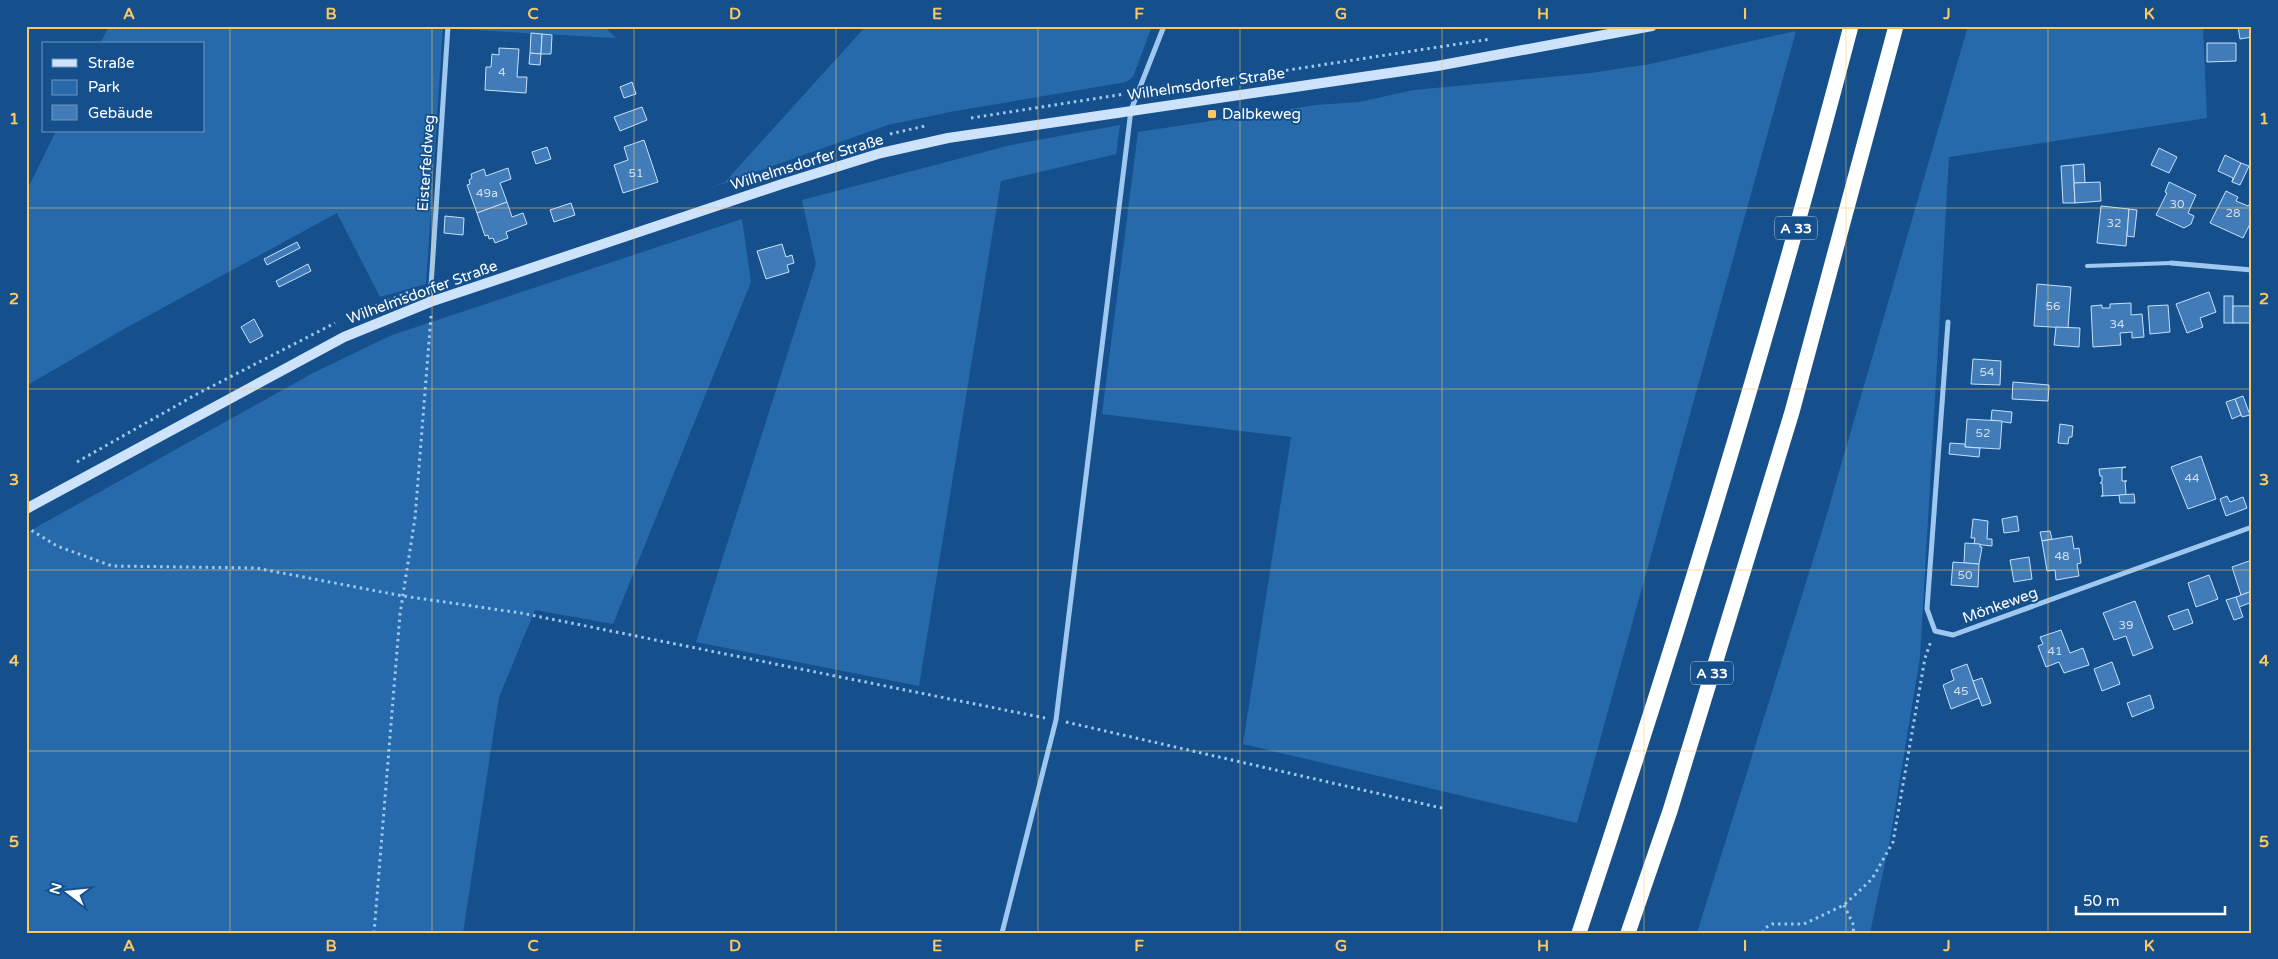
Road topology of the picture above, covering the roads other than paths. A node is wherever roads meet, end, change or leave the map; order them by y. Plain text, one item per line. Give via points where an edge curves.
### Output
1 (448, 26) edge
2 (1164, 26) edge
3 (1652, 26) edge
4 (1851, 26) edge
5 (1896, 26) edge
6 (1131, 110) junction
7 (2171, 263) joint
8 (2087, 266) dead end
9 (2252, 270) edge
10 (430, 302) junction
11 (1948, 322) dead end
12 (26, 510) edge
13 (2252, 527) edge
14 (1002, 933) edge
15 (1579, 933) edge
16 (1628, 933) edge

1 - 10 street, Eisterfeldweg
2 - 6 street
3 - 6 street, Wilhelmsdorfer Straße via 1437,66
4 - 15 highway, A 33 via 1740,429
5 - 16 highway, A 33 via 1792,412 1670,811
6 - 10 street, Wilhelmsdorfer Straße via 948,138 881,153
6 - 14 street via 1056,720
7 - 8 lane
7 - 9 street
10 - 12 street, Wilhelmsdorfer Straße via 344,337
11 - 13 street, Mönkeweg via 1928,609 1935,631 1953,635

